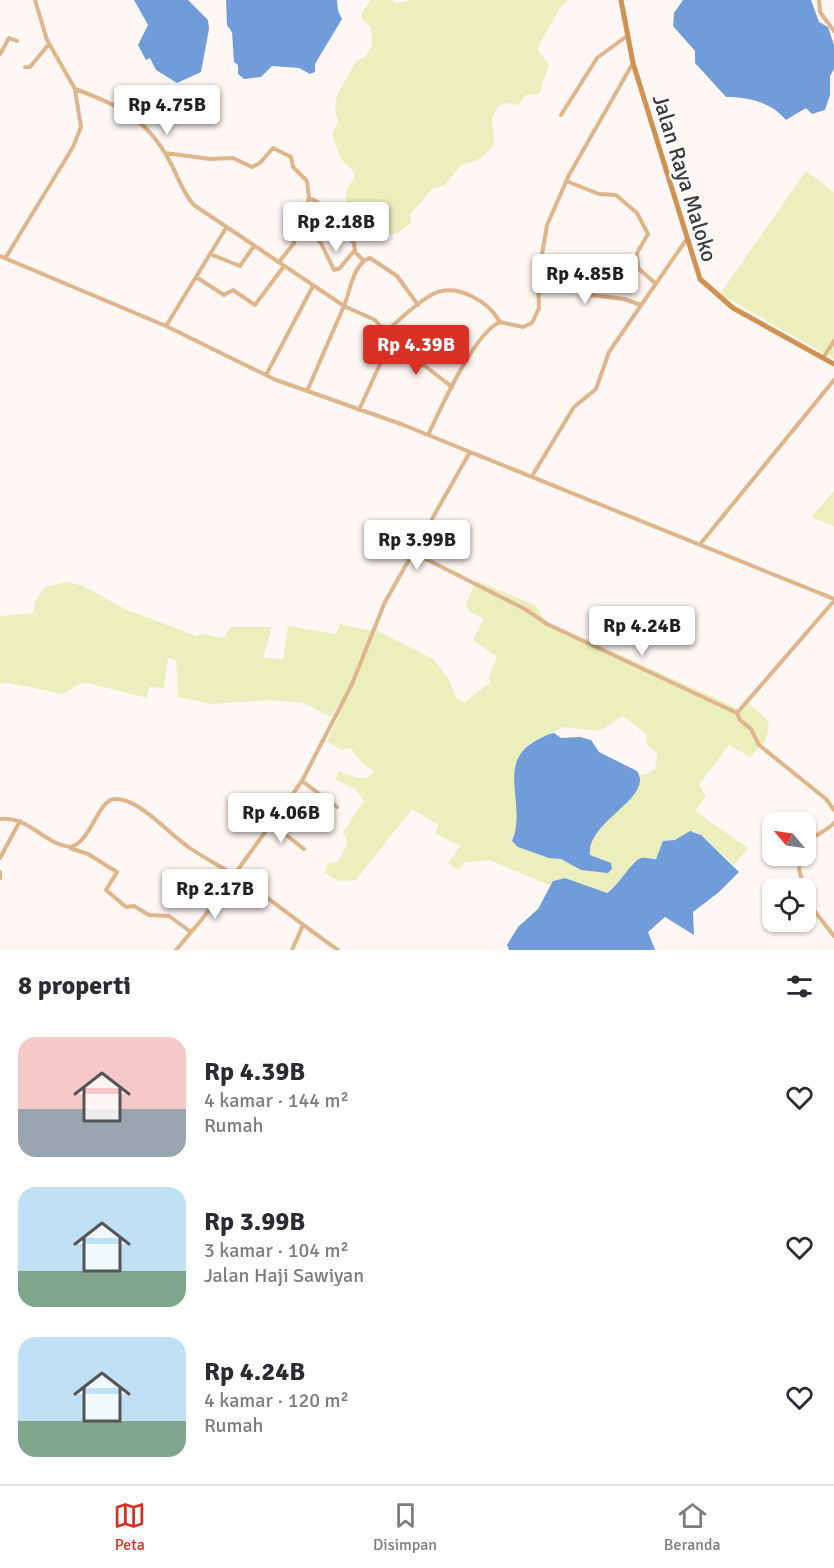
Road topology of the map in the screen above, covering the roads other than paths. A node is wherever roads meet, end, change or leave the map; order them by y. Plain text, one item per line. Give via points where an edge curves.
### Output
1 (35, 0) edge
2 (621, 0) edge
3 (819, 0) edge
4 (834, 31) edge
5 (627, 36) junction
6 (17, 41) dead end
7 (49, 44) junction
8 (0, 54) edge
9 (633, 63) junction
10 (25, 67) dead end
11 (75, 89) junction
12 (561, 115) dead end
13 (165, 153) junction
14 (566, 181) junction
15 (309, 198) junction
16 (301, 222) junction
17 (226, 228) junction
18 (686, 240) junction
19 (254, 246) junction
20 (355, 251) junction
21 (210, 254) junction
22 (0, 256) edge
23 (6, 258) junction
24 (364, 261) junction
25 (279, 262) junction
26 (284, 266) junction
27 (196, 276) junction
28 (538, 278) junction
29 (656, 284) junction
30 (313, 286) junction
31 (418, 305) junction
32 (641, 305) junction
33 (344, 306) junction
34 (500, 322) junction
35 (166, 326) junction
36 (386, 331) junction
37 (834, 341) edge
38 (397, 344) junction
39 (822, 358) junction
40 (834, 364) edge
41 (266, 375) junction
42 (834, 380) edge
43 (452, 387) junction
44 (307, 391) junction
45 (360, 410) junction
46 (428, 435) junction
47 (470, 452) junction
48 (532, 476) junction
49 (701, 543) junction
50 (414, 553) junction
51 (834, 600) edge
52 (737, 713) junction
53 (302, 781) junction
54 (337, 807) dead end
55 (834, 810) edge
56 (0, 819) edge
57 (20, 821) junction
58 (271, 823) junction
59 (834, 823) edge
60 (816, 834) edge
61 (68, 847) junction
62 (304, 849) dead end
63 (0, 858) edge
64 (0, 872) edge
65 (234, 875) junction
66 (0, 878) edge
67 (816, 913) edge
68 (303, 925) junction
69 (191, 932) junction
70 (834, 936) edge
71 (176, 950) edge
72 (292, 950) edge
73 (338, 950) edge

1 - 7 street
2 - 5 street, Jalan Raya Maloko
3 - 4 street via 820,12
5 - 9 street, Jalan Raya Maloko
5 - 12 street via 597,58
6 - 8 street via 9,38
7 - 10 street via 30,67
7 - 11 street
9 - 14 street
9 - 18 street, Jalan Raya Maloko
11 - 13 street via 132,114
11 - 23 street via 80,133
13 - 15 street via 233,158 252,167 271,148 276,148 292,158 293,167 307,181
13 - 17 street via 191,201
14 - 28 street via 545,230
14 - 29 street via 599,194 616,195 637,213 648,234 638,253 638,268
15 - 16 street
15 - 20 street via 333,216 344,236 354,243
16 - 20 street via 321,243 334,270
16 - 25 street via 294,243
17 - 19 street
17 - 21 street
18 - 29 street
18 - 39 street, Jalan Raya Maloko via 706,287 747,317
19 - 21 street via 240,266
19 - 25 street
20 - 24 street
21 - 27 street
22 - 23 street
23 - 35 street
24 - 31 street via 376,260 397,276
24 - 33 street via 353,278
25 - 26 street
26 - 27 street via 255,305 232,290 224,295
26 - 30 street
27 - 35 street
28 - 32 street via 591,295
28 - 34 street via 539,308 532,323 523,327
29 - 32 street
30 - 33 street
30 - 41 street
31 - 34 street via 441,291 465,293 490,309
31 - 36 street
32 - 48 street via 609,352 596,389 574,407
33 - 36 street
33 - 44 street
34 - 43 street via 483,333
35 - 41 street
36 - 38 street
37 - 39 street
38 - 43 street via 412,362 425,366
38 - 45 street via 384,358
39 - 40 street, Jalan Raya Maloko
41 - 44 street
42 - 49 street
43 - 46 street
44 - 45 street
45 - 46 street
46 - 47 street
47 - 48 street
47 - 50 street
48 - 49 street
49 - 51 street
50 - 52 street via 547,624
50 - 53 street via 385,602 352,684
51 - 52 street
52 - 55 street via 759,745 826,799
53 - 54 street
53 - 58 street
56 - 57 street
57 - 61 street via 55,844
57 - 63 street
58 - 62 street
58 - 65 street
59 - 60 street
61 - 65 street via 78,844 106,803 117,799 144,812 186,846
61 - 69 street via 117,872 106,890 126,907 134,906 149,915 169,916
64 - 66 street
65 - 68 street
65 - 69 street
67 - 70 street
68 - 72 street
68 - 73 street
69 - 71 street

